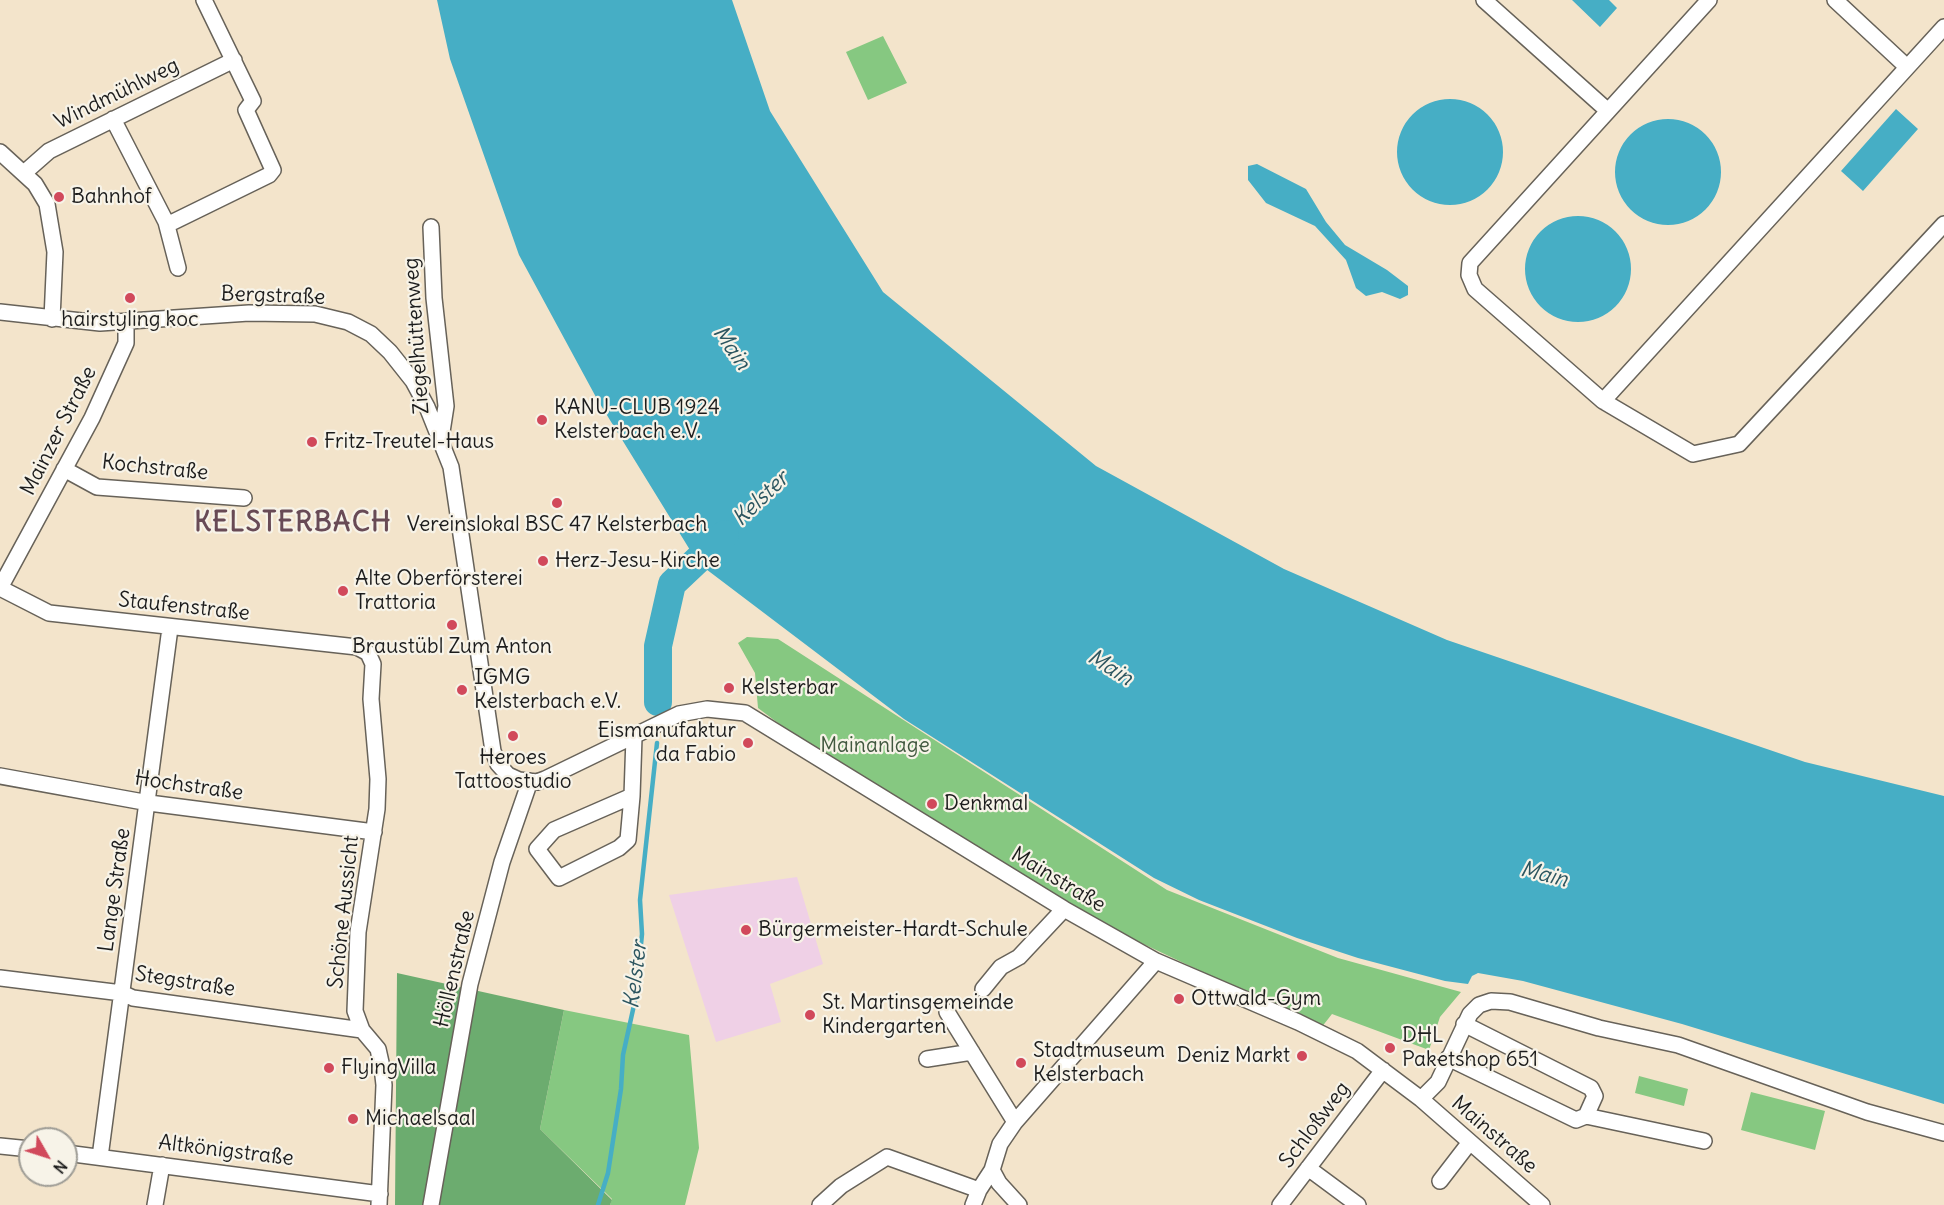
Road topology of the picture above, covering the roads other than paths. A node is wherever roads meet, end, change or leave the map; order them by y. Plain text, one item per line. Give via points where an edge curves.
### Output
1 (204, 0) edge
2 (1484, 0) edge
3 (1709, 0) edge
4 (1835, 0) edge
5 (1944, 27) edge
6 (234, 60) junction
7 (1907, 67) junction
8 (1608, 111) junction
9 (112, 119) junction
10 (0, 152) edge
11 (24, 173) junction
12 (166, 222) junction
13 (1944, 224) edge
14 (431, 227) dead end
15 (178, 268) dead end
16 (0, 312) edge
17 (52, 319) junction
18 (126, 321) junction
19 (1603, 401) junction
20 (440, 441) junction
21 (64, 469) junction
22 (244, 498) dead end
23 (0, 588) edge
24 (170, 628) junction
25 (368, 653) joint
26 (634, 737) junction
27 (0, 776) edge
28 (530, 781) junction
29 (632, 796) junction
30 (148, 803) junction
31 (374, 832) junction
32 (509, 843) junction
33 (537, 849) junction
34 (1064, 909) junction
35 (1156, 961) junction
36 (0, 978) edge
37 (983, 989) dead end
38 (122, 993) junction
39 (947, 1012) dead end
40 (1464, 1024) junction
41 (362, 1030) junction
42 (972, 1052) junction
43 (1448, 1058) junction
44 (927, 1059) dead end
45 (1383, 1070) junction
46 (1421, 1099) junction
47 (1586, 1116) junction
48 (1015, 1122) junction
49 (1944, 1133) edge
50 (1704, 1141) dead end
51 (1470, 1142) junction
52 (0, 1146) edge
53 (18, 1148) edge
54 (78, 1155) edge
55 (100, 1157) junction
56 (162, 1165) junction
57 (1308, 1168) junction
58 (992, 1170) junction
59 (1440, 1181) dead end
60 (976, 1198) edge
61 (379, 1199) edge
62 (155, 1205) edge
63 (431, 1205) edge
64 (820, 1205) edge
65 (1019, 1205) edge
66 (1280, 1205) edge
67 (1358, 1205) edge
68 (1542, 1205) edge

1 - 6 street
2 - 8 street
3 - 8 street
4 - 7 street
5 - 7 street
6 - 9 street, Windmühlweg
6 - 12 street via 253,101 246,110 273,170 173,222
7 - 19 street
8 - 19 street via 1470,262 1469,275 1475,289
9 - 11 street, Windmühlweg via 49,152
9 - 12 street
10 - 11 street
11 - 17 street via 47,204 55,236
12 - 15 street
13 - 19 street via 1739,444 1693,454
14 - 20 street, Ziegelhüttenweg via 446,406
16 - 17 street, Bergstraße
17 - 18 street, Bergstraße
18 - 20 street, Bergstraße via 249,313 315,314 348,322 371,334 400,363 428,407
18 - 21 street, Mainzer Straße via 126,343
20 - 28 street, Bergstraße via 451,467 493,751 508,775
21 - 22 street, Kochstraße via 97,487
21 - 23 street, Mainzer Straße
23 - 24 street, Staufenstraße via 49,613
24 - 25 street, Staufenstraße via 357,647
24 - 30 street, Lange Straße
25 - 31 street, Schöne Aussicht via 373,664 371,699 378,779
26 - 28 street, Mainstraße via 545,779
26 - 29 street
26 - 34 street, Mainstraße via 679,714 707,709 745,713
27 - 30 street, Hochstraße
28 - 32 street, Höllenstraße
29 - 33 street via 554,830
29 - 33 street via 627,840 619,848 559,878
30 - 31 street, Hochstraße
30 - 38 street, Lange Straße
31 - 41 street, Schöne Aussicht via 355,986 355,1011
32 - 33 street
32 - 63 street, Höllenstraße via 466,1002
34 - 35 street, Mainstraße
34 - 37 street via 1019,957 1001,967
35 - 45 street, Mainstraße via 1298,1022 1357,1051
35 - 48 street
36 - 38 street, Stegstraße
38 - 41 street, Stegstraße via 133,998
38 - 55 street, Lange Straße
39 - 42 street
40 - 43 street
40 - 47 street via 1591,1088 1595,1096
40 - 49 street via 1479,1005 1509,1002 1599,1028 1678,1045 1848,1105
41 - 61 street, Schöne Aussicht via 378,1049 382,1066
42 - 44 street
42 - 48 street
43 - 46 street via 1438,1082
43 - 47 street via 1576,1120
45 - 46 street, Mainstraße
45 - 57 street, Schloßweg
46 - 51 street, Mainstraße
47 - 50 street
48 - 58 street via 1000,1144
51 - 59 street
51 - 68 street, Mainstraße
52 - 53 street
54 - 55 street, Altkönigstraße
55 - 56 street, Altkönigstraße
56 - 61 street, Altkönigstraße
56 - 62 street
57 - 66 street, Schloßweg
57 - 67 street
58 - 60 street
58 - 65 street
60 - 64 street via 887,1157 841,1186

